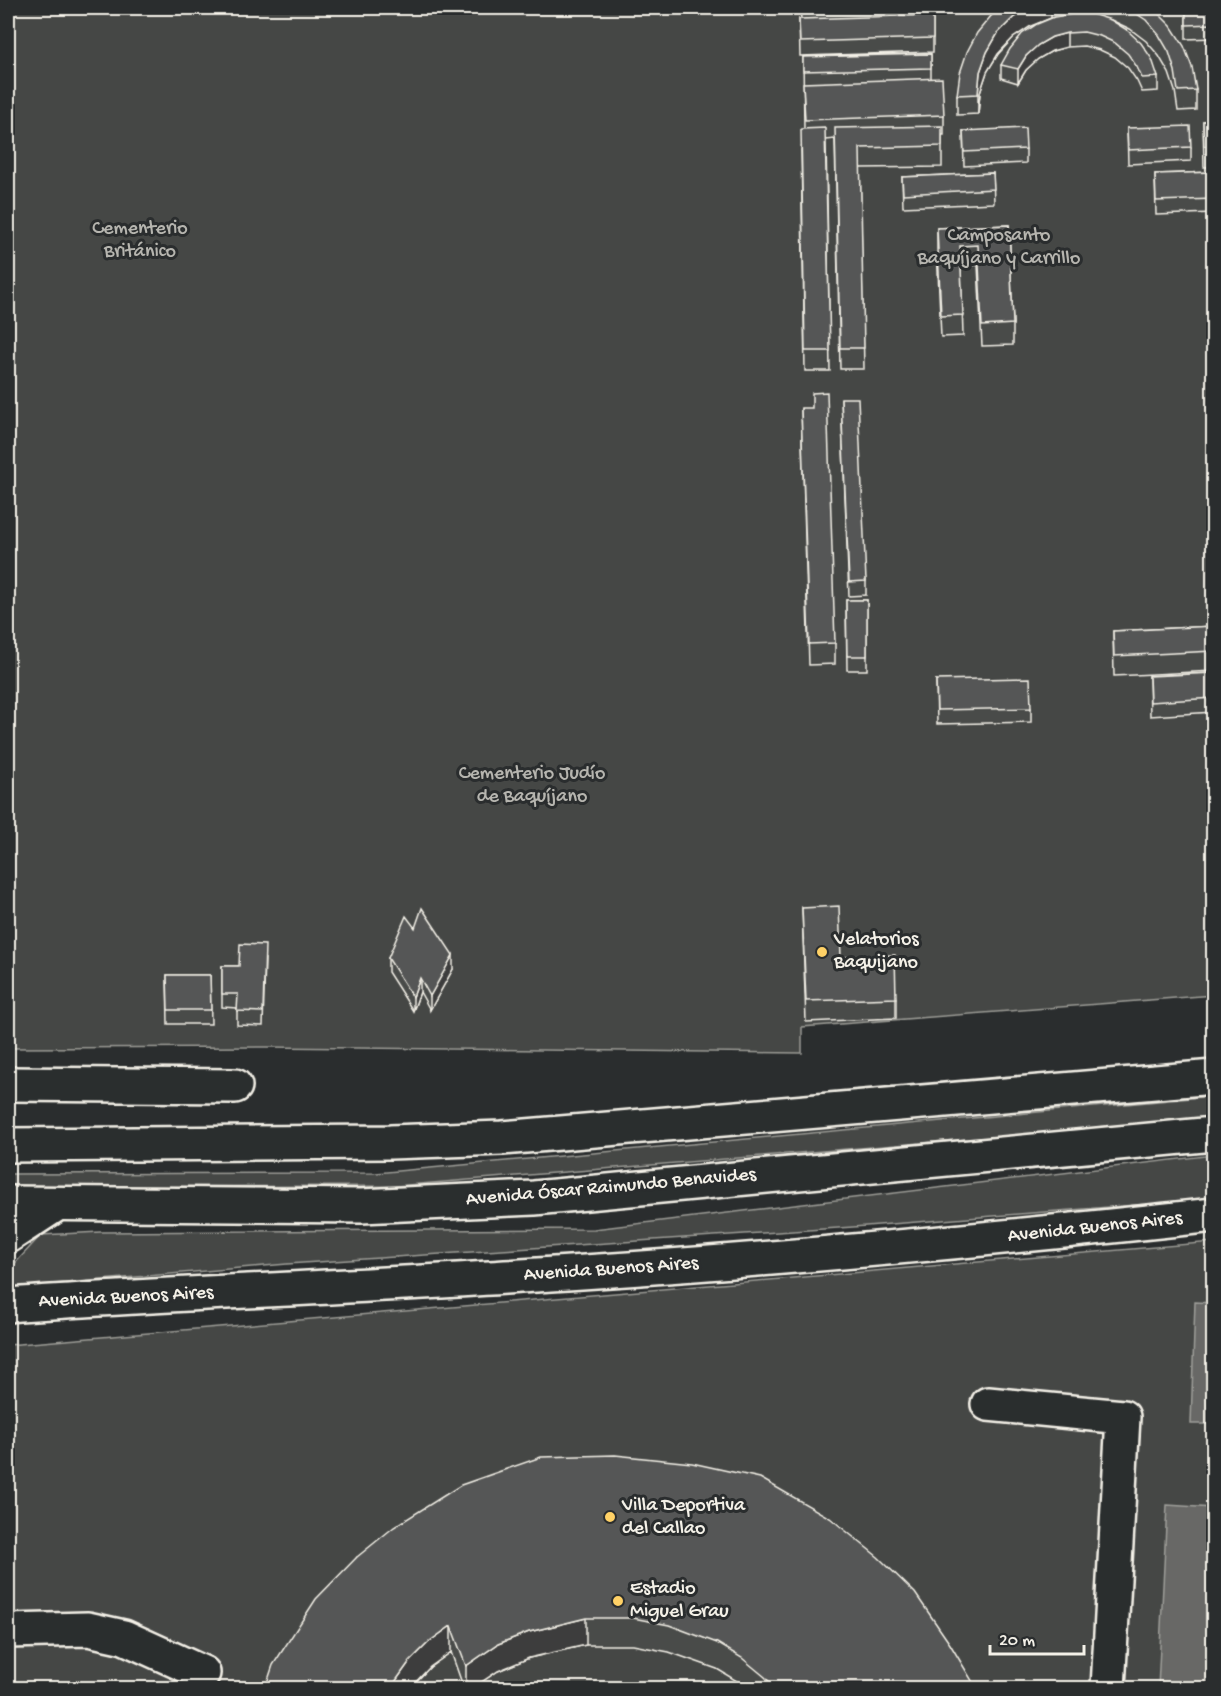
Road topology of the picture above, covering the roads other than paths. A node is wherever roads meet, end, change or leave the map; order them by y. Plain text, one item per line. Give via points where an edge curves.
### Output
1 (1214, 1077) edge
2 (8, 1084) edge
3 (235, 1086) dead end
4 (1214, 1134) edge
5 (8, 1144) edge
6 (8, 1203) edge
7 (57, 1204) junction
8 (1214, 1215) edge
9 (8, 1236) edge
10 (8, 1305) edge
11 (988, 1404) dead end
12 (8, 1631) edge
13 (203, 1673) dead end
14 (1108, 1689) edge

1 - 5 main road via 502,1137 390,1142
2 - 3 main road
4 - 7 main road, Avenida Óscar Raimundo Benavides via 534,1198 361,1206
6 - 7 main road, Avenida Óscar Raimundo Benavides
7 - 9 main road
8 - 10 main road, Avenida Buenos Aires via 725,1262
11 - 14 main road via 1123,1417
12 - 13 main road via 88,1629 124,1636

